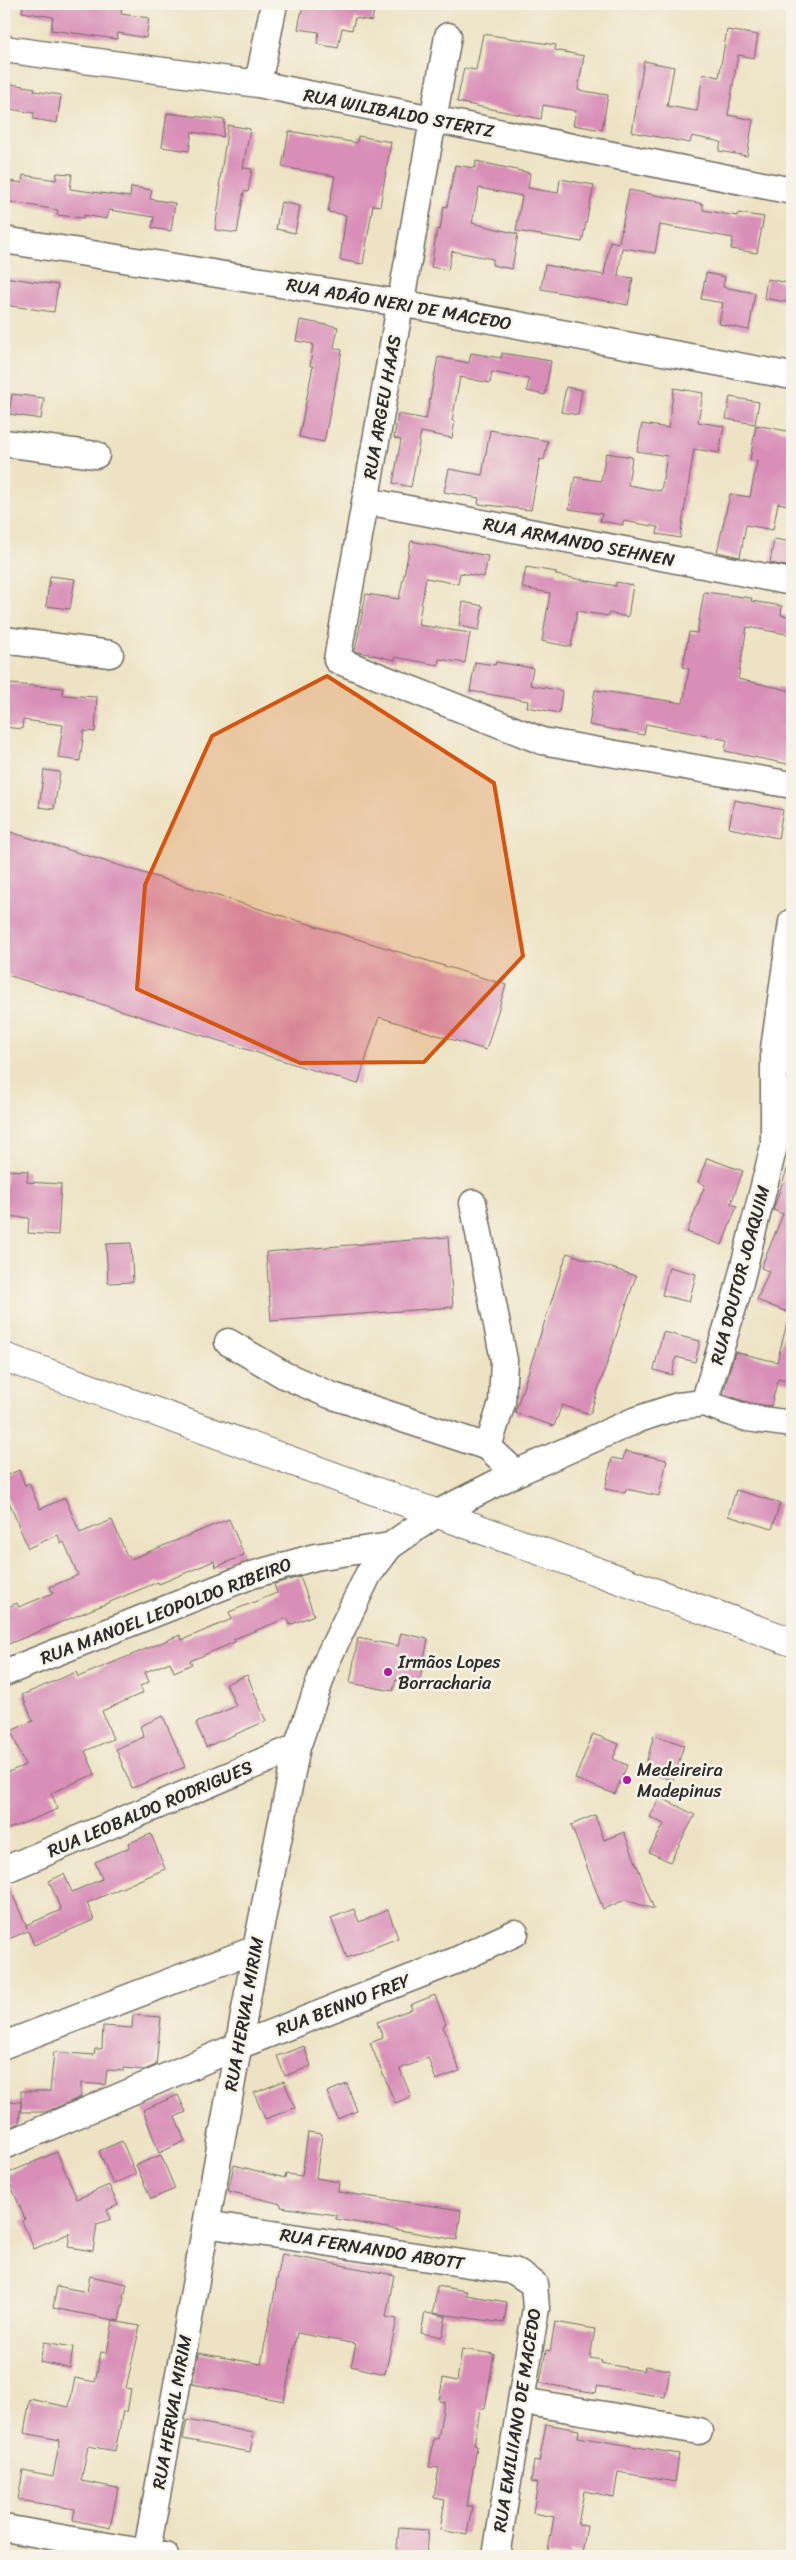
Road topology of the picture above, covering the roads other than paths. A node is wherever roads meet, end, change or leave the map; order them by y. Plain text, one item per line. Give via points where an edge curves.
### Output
1 (274, 4) edge
2 (448, 36) dead end
3 (4, 49) edge
4 (258, 84) junction
5 (433, 120) junction
6 (792, 191) edge
7 (4, 240) edge
8 (400, 303) junction
9 (792, 376) edge
10 (4, 443) edge
11 (96, 455) dead end
12 (366, 501) junction
13 (792, 582) edge
14 (4, 640) edge
15 (110, 654) dead end
16 (792, 785) edge
17 (792, 922) edge
18 (783, 1149) edge
19 (473, 1203) dead end
20 (228, 1342) dead end
21 (4, 1357) edge
22 (704, 1403) junction
23 (792, 1424) edge
24 (488, 1447) junction
25 (516, 1473) junction
26 (436, 1514) junction
27 (390, 1546) junction
28 (792, 1642) edge
29 (4, 1673) edge
30 (297, 1748) junction
31 (4, 1870) edge
32 (515, 1933) dead end
33 (256, 1949) junction
34 (4, 2045) edge
35 (238, 2046) junction
36 (4, 2146) edge
37 (206, 2224) junction
38 (534, 2284) joint
39 (522, 2401) junction
40 (699, 2431) dead end
41 (4, 2528) edge
42 (152, 2555) edge
43 (496, 2556) edge

1 - 4 street
2 - 5 street, RUA ARGEU HAAS
3 - 4 street, RUA WILIBALDO STERTZ
4 - 5 street, RUA WILIBALDO STERTZ
5 - 6 street, RUA WILIBALDO STERTZ
5 - 8 street, RUA ARGEU HAAS
7 - 8 street, RUA ADÃO NERI DE MACEDO
8 - 9 street, RUA ADÃO NERI DE MACEDO
8 - 12 street, RUA ARGEU HAAS
10 - 11 street
12 - 13 street, RUA ARMANDO SEHNEN
12 - 16 street, RUA ARGEU HAAS via 337,660 542,741
14 - 15 street
17 - 18 street, RUA DOUTOR JOAQUIM via 774,1049
18 - 22 street, RUA DOUTOR JOAQUIM
19 - 24 street via 504,1360 502,1403
20 - 24 street via 284,1375 330,1395
21 - 26 highway
22 - 23 street via 747,1418
22 - 25 street, RUA HERVAL MIRIM via 678,1406 636,1420
24 - 25 street
25 - 26 street, RUA HERVAL MIRIM
26 - 27 street, RUA HERVAL MIRIM
26 - 28 highway
27 - 29 street, RUA MANOEL LEOPOLDO RIBEIRO via 315,1557 252,1575
27 - 30 street, RUA HERVAL MIRIM via 368,1575 328,1658
30 - 31 street, RUA LEOBALDO RODRIGUES
30 - 33 street, RUA HERVAL MIRIM
32 - 35 street, RUA BENNO FREY via 457,1960
33 - 34 street
33 - 35 street, RUA HERVAL MIRIM
35 - 36 street, RUA BENNO FREY
35 - 37 street, RUA HERVAL MIRIM
37 - 38 street, RUA FERNANDO ABOTT via 514,2271
37 - 42 street, RUA HERVAL MIRIM
38 - 39 street, RUA EMILIIANO DE MACEDO via 536,2308
39 - 40 street
39 - 43 street, RUA EMILIIANO DE MACEDO
41 - 42 street

